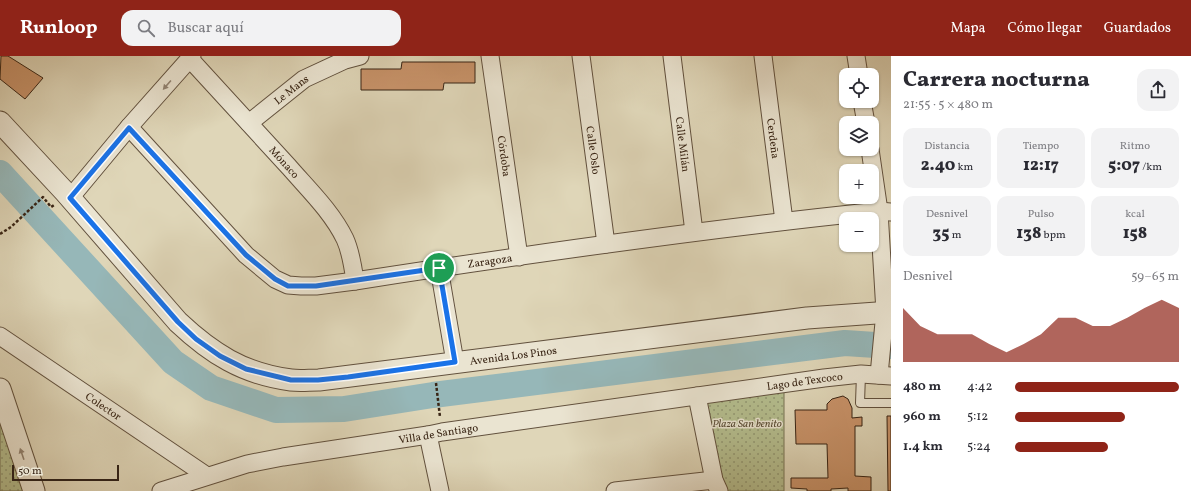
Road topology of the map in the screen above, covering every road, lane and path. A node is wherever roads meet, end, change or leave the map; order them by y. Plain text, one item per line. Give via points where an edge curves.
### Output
1 (360, 56) edge
2 (490, 56) edge
3 (581, 56) edge
4 (672, 56) edge
5 (763, 56) edge
6 (856, 56) edge
7 (191, 58) edge
8 (858, 68) edge
9 (0, 122) edge
10 (249, 123) junction
11 (129, 128) junction
12 (872, 156) edge
13 (43, 197) dead end
14 (70, 198) junction
15 (885, 212) edge
16 (784, 221) junction
17 (694, 232) junction
18 (0, 234) edge
19 (606, 244) junction
20 (519, 257) junction
21 (439, 268) junction
22 (355, 281) junction
23 (886, 318) edge
24 (0, 336) edge
25 (455, 362) junction
26 (883, 370) edge
27 (861, 374) junction
28 (0, 389) edge
29 (437, 390) dead end
30 (719, 393) joint
31 (697, 396) junction
32 (891, 403) edge
33 (441, 420) dead end
34 (428, 435) junction
35 (207, 476) junction
36 (716, 485) edge
37 (34, 491) edge
38 (161, 491) edge
39 (440, 491) edge
40 (615, 491) edge

1 - 10 street, Le Mans via 304,79
2 - 20 street, Córdoba
3 - 19 street, Calle Oslo
4 - 17 street, Calle Milán
5 - 16 street, Cerdeña
6 - 8 street
7 - 10 street, Mónaco
7 -> 11 street
9 - 14 street, Avenida Los Pinos
10 - 22 street, Mónaco via 336,222 349,250
11 - 14 street
11 - 22 street, Zaragoza via 246,255 275,279 288,286 316,286
12 - 15 street
13 - 18 path
14 - 25 street, Avenida Los Pinos via 178,322 220,356 246,369 291,380 318,380
15 - 16 street, Zaragoza
15 - 23 street
16 - 17 street, Zaragoza
17 - 19 street, Zaragoza
19 - 20 street, Zaragoza
20 - 21 street, Zaragoza
21 - 22 street, Zaragoza
21 - 25 street
23 - 25 street, Avenida Los Pinos via 807,318
23 - 26 street
24 - 35 street, Colector
26 - 27 street, Lago de Texcoco
27 - 30 street, Lago de Texcoco
27 - 32 lane via 860,403
37 -> 28 street
29 - 33 path
30 - 31 street, Villa de Santiago
31 - 34 street, Villa de Santiago
31 - 36 street
34 - 35 street, Villa de Santiago via 283,457
34 - 39 street
35 - 38 street, Villa de Santiago
36 - 40 street

